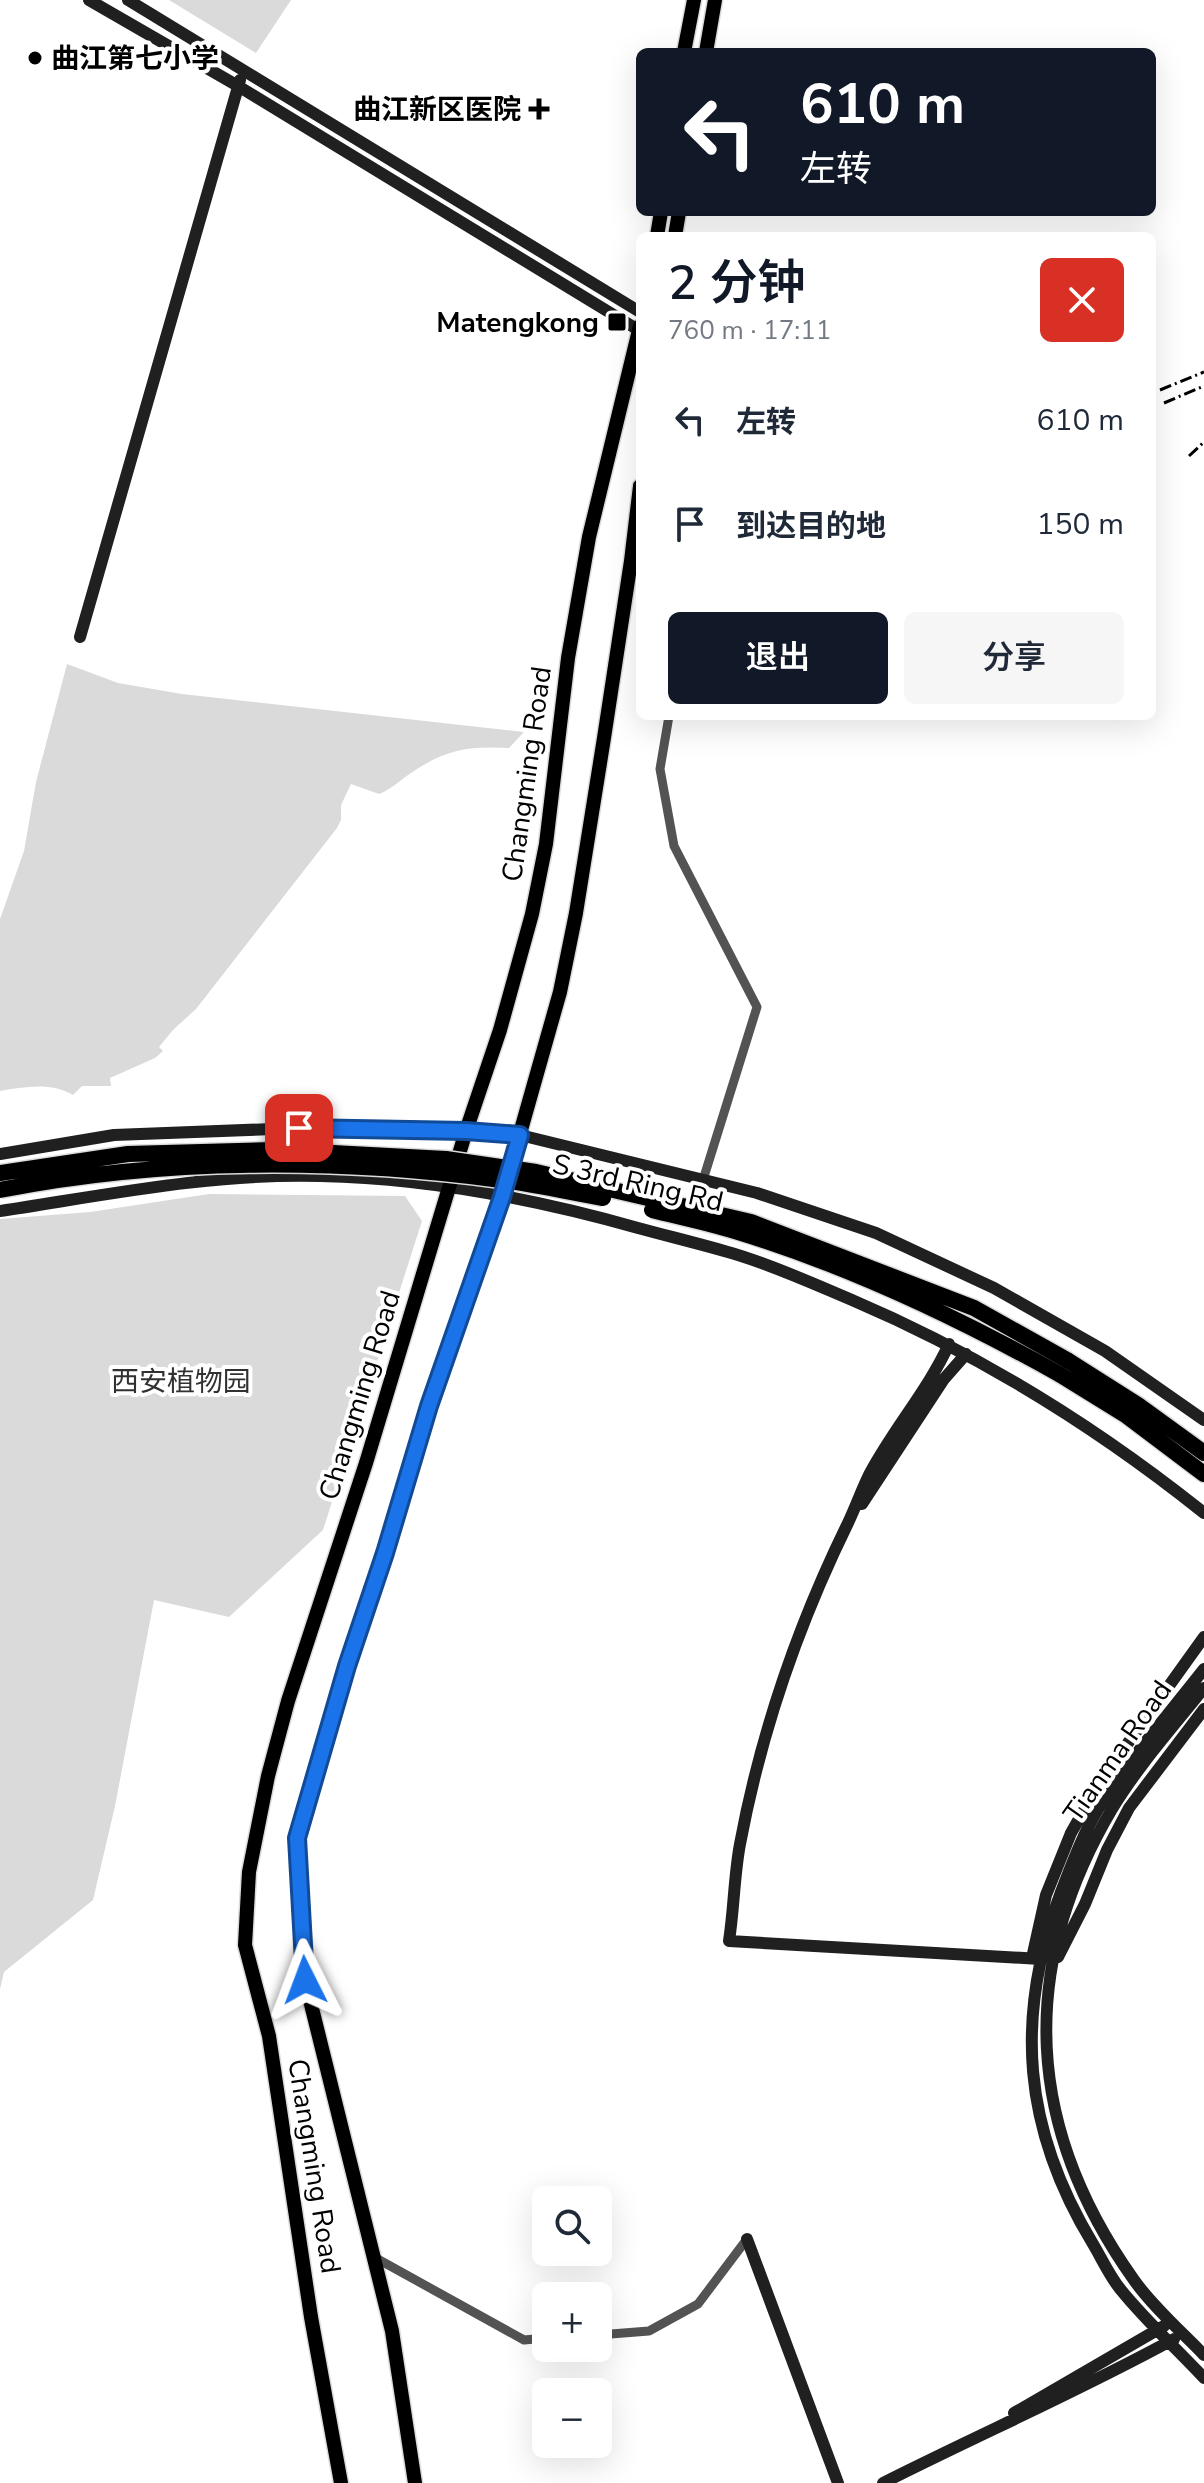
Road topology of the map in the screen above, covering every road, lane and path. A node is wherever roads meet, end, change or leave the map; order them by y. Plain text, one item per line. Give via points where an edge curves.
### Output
1 (89, 0) edge
2 (128, 0) edge
3 (694, 0) edge
4 (715, 0) edge
5 (685, 48) edge
6 (707, 48) edge
7 (243, 69) junction
8 (238, 86) junction
9 (636, 310) edge
10 (636, 328) edge
11 (636, 346) edge
12 (636, 561) edge
13 (80, 637) dead end
14 (668, 720) edge
15 (466, 1131) junction
16 (520, 1135) junction
17 (0, 1154) edge
18 (0, 1173) edge
19 (703, 1180) junction
20 (451, 1188) junction
21 (0, 1190) edge
22 (502, 1197) junction
23 (0, 1211) edge
24 (949, 1344) junction
25 (966, 1354) junction
26 (1063, 1367) junction
27 (1204, 1420) edge
28 (1204, 1453) edge
29 (1204, 1474) edge
30 (1204, 1513) edge
31 (848, 1522) junction
32 (1204, 1637) edge
33 (1204, 1669) edge
34 (1204, 1688) edge
35 (1204, 1709) edge
36 (1159, 1736) junction
37 (1036, 1958) junction
38 (1049, 1974) junction
39 (747, 2239) joint
40 (374, 2257) junction
41 (1172, 2322) junction
42 (1158, 2330) junction
43 (612, 2334) edge
44 (1184, 2334) junction
45 (532, 2339) edge
46 (1169, 2342) junction
47 (1204, 2355) edge
48 (1204, 2378) edge
49 (977, 2436) junction
50 (341, 2483) edge
51 (415, 2483) edge
52 (838, 2483) edge
53 (883, 2483) edge

1 - 8 street
2 - 7 street
3 - 5 main road
4 - 6 main road
7 - 8 street
7 - 9 street
8 - 10 street
8 - 13 street
11 - 15 main road, Changming Road via 589,537 532,914
12 - 16 main road, Changming Road via 576,913
14 - 19 street via 660,769 674,846 757,1007
15 - 16 street
15 - 17 street via 299,1128 114,1135
15 - 20 main road, Changming Road
16 - 19 street
16 - 22 main road, Changming Road
18 - 26 highway, S 3rd Ring Rd, bridge via 128,1154 276,1150 446,1159 536,1172 751,1222 974,1308
19 - 27 street via 876,1233 994,1288 1105,1351
20 - 22 street
20 - 23 street via 320,1176 253,1177
20 - 50 main road, Changming Road via 288,1701 249,1872 245,1945 269,2036
21 - 26 highway, S 3rd Ring Rd, bridge via 49,1180 190,1167 329,1166 504,1180 608,1199 770,1242
22 - 24 street via 587,1213 739,1255
22 - 40 main road, Changming Road via 429,1406 297,1838 305,1980
24 - 25 street
24 - 31 street via 869,1475
25 - 30 street via 1101,1435
25 - 31 street
26 - 28 highway, S 3rd Ring Rd via 1138,1405
26 - 29 highway, S 3rd Ring Rd
31 - 37 street via 807,1612 768,1725 740,1846 729,1941
32 - 37 street via 1100,1782 1071,1833 1046,1895
33 - 36 street, Tianma Road
34 - 36 street, Tianma Road
35 - 38 street via 1129,1808
36 - 37 street, Tianma Road via 1097,1811
36 - 38 street, Tianma Road via 1087,1859 1060,1926
37 - 42 street, Tianma Road via 1030,2060 1043,2138 1069,2205 1120,2289
38 - 41 street, Tianma Road via 1045,2053 1058,2131 1084,2198 1135,2282
39 - 43 street via 698,2304 649,2331
39 - 52 street
40 - 45 street via 524,2340
40 - 51 main road, Changming Road via 392,2331
41 - 42 street
41 - 44 street, Tianma Road
42 - 46 street, Tianma Road
42 - 49 street
44 - 46 street
44 - 47 street, Tianma Road
46 - 48 street, Tianma Road
46 - 49 street
49 - 53 street

